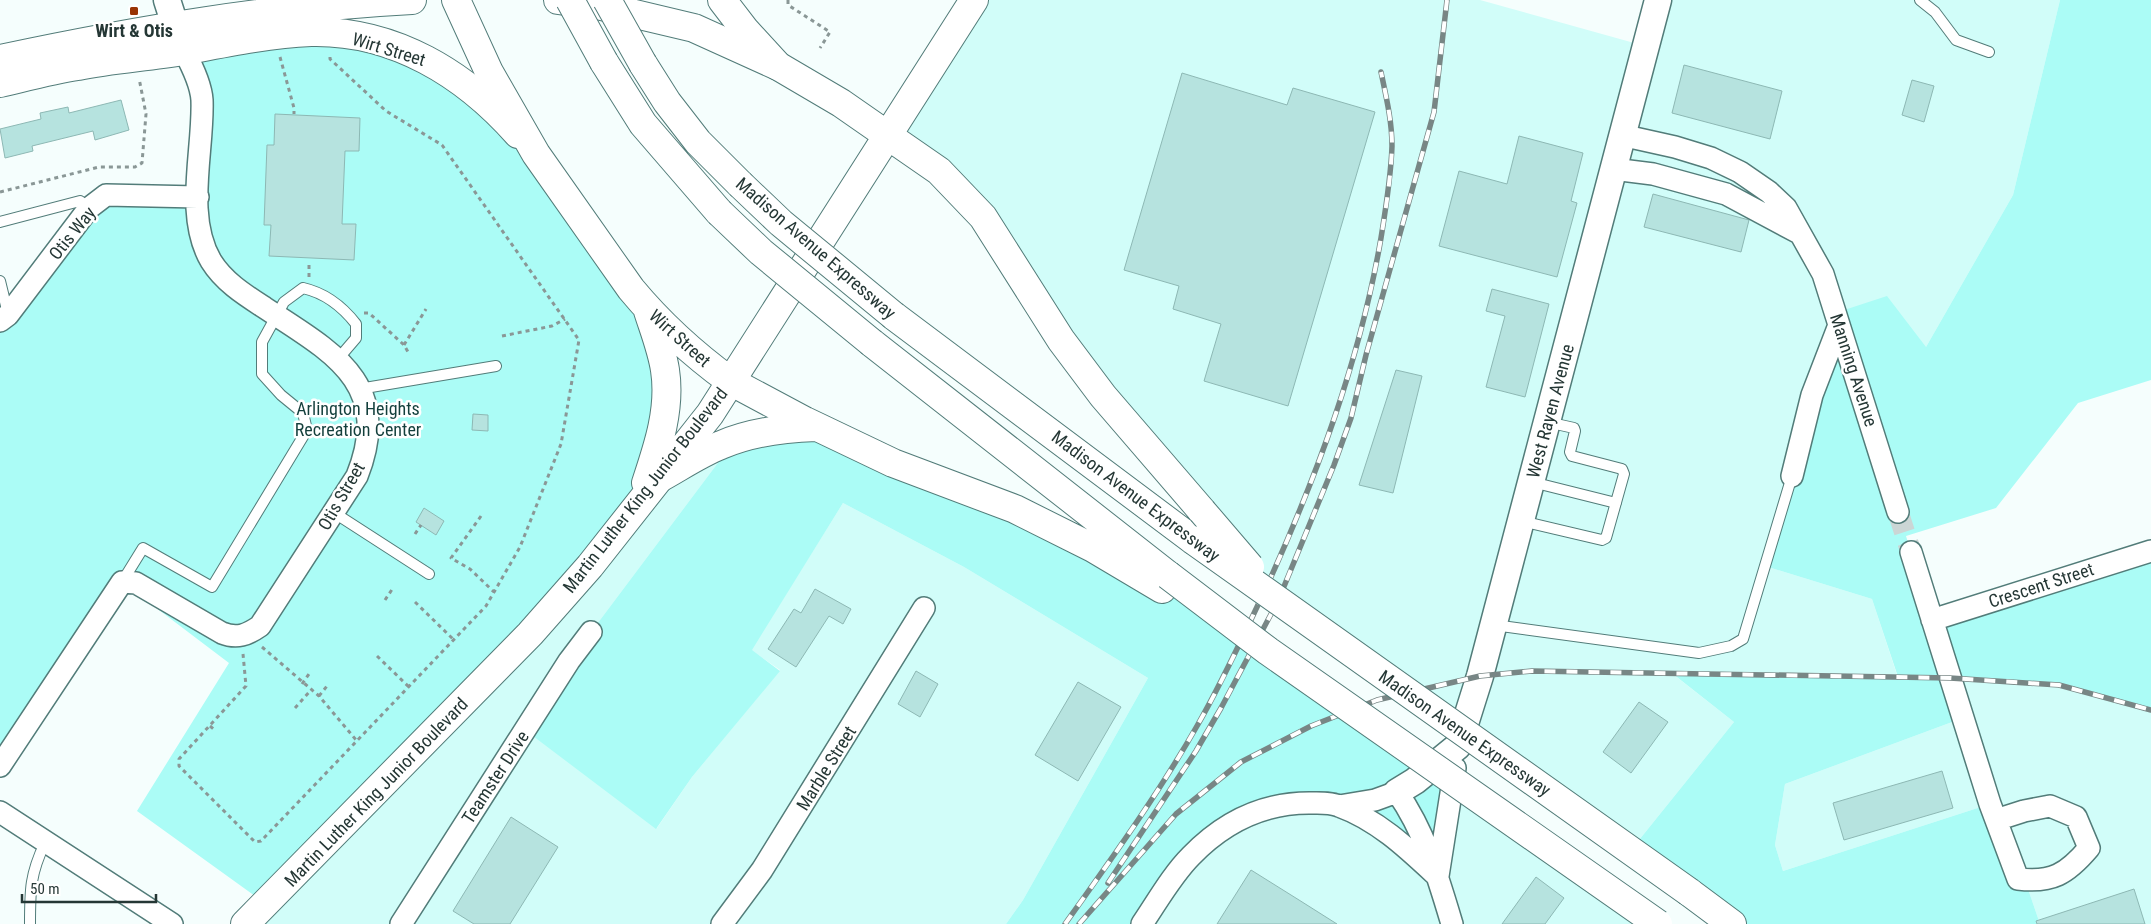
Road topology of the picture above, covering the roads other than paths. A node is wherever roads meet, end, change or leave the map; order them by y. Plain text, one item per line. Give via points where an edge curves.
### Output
1 (167, 0) edge
2 (412, 0) edge
3 (456, 0) edge
4 (558, 0) edge
5 (570, 0) edge
6 (607, 0) edge
7 (722, 0) edge
8 (974, 0) edge
9 (1658, 0) edge
10 (1920, 0) edge
11 (180, 38) junction
12 (1989, 52) dead end
13 (0, 59) edge
14 (778, 66) junction
15 (0, 83) edge
16 (887, 135) junction
17 (1621, 135) junction
18 (536, 154) junction
19 (1613, 169) junction
20 (198, 197) junction
21 (89, 208) junction
22 (0, 222) edge
23 (1799, 233) junction
24 (0, 281) edge
25 (648, 310) junction
26 (275, 315) junction
27 (4, 318) edge
28 (1839, 325) junction
29 (338, 360) junction
30 (496, 366) dead end
31 (730, 381) junction
32 (359, 389) junction
33 (1547, 421) junction
34 (817, 427) junction
35 (1792, 476) joint
36 (1531, 481) junction
37 (648, 490) junction
38 (1616, 503) junction
39 (333, 512) junction
40 (1898, 512) tunnel mouth
41 (1520, 521) junction
42 (2151, 551) edge
43 (1911, 552) tunnel mouth
44 (429, 574) dead end
45 (122, 582) junction
46 (1165, 582) junction
47 (1278, 601) junction
48 (924, 608) dead end
49 (1932, 620) junction
50 (1492, 625) junction
51 (591, 632) dead end
52 (1458, 746) junction
53 (0, 766) edge
54 (1396, 792) junction
55 (1339, 806) junction
56 (0, 812) edge
57 (1996, 820) dead end
58 (45, 843) junction
59 (1438, 877) junction
60 (30, 924) edge
61 (172, 924) edge
62 (245, 924) edge
63 (402, 924) edge
64 (722, 924) edge
65 (1142, 924) edge
66 (1452, 924) edge
67 (1658, 924) edge
68 (1732, 924) edge

1 - 11 street
2 - 11 main road, Wirt Street via 286,10
3 - 18 main road via 489,72
4 - 14 main road via 601,6 687,26
5 - 46 main road, Madison Avenue Expressway, bridge via 643,124 719,212 761,252
6 - 47 main road, Madison Avenue Expressway, bridge via 667,102 698,142 781,223 894,316
7 - 14 main road
8 - 16 main road, Martin Luther King Junior Boulevard
9 - 17 street, West Rayen Avenue
10 - 12 lane via 1935,12 1956,40
11 - 13 main road, Wirt Street via 73,43
11 - 15 main road, Wirt Street
11 - 18 main road, Wirt Street via 243,39 311,32 369,39 443,68 482,96
11 - 20 street, Otis Street via 202,98
14 - 16 main road
16 - 31 main road, Martin Luther King Junior Boulevard
16 - 47 main road, bridge via 938,171 983,217 1061,340 1103,396
17 - 19 street, West Rayen Avenue
17 - 23 street, Manning Avenue via 1675,147 1740,172 1786,208
18 - 25 main road, Wirt Street
19 - 23 street via 1653,174 1726,194
19 - 33 street, West Rayen Avenue
20 - 21 street, Otis Way via 106,195
20 - 26 street, Otis Street via 200,235 211,260 231,285
21 - 22 lane via 80,201
21 - 27 street, Otis Way
23 - 28 street, Manning Avenue via 1823,274
24 - 27 lane
25 - 31 main road, Wirt Street via 699,358
25 - 37 main road via 665,370 666,398
26 - 29 street, Otis Street via 318,342
26 - 29 lane via 284,302 303,288 318,291 344,308 356,324 356,338
26 - 45 lane via 262,342 262,374 303,413 307,430 212,587 143,548
28 - 35 street via 1812,395
28 - 40 street, Manning Avenue
29 - 32 street, Otis Street
30 - 32 lane
31 - 34 main road, Wirt Street
31 - 37 main road, Martin Luther King Junior Boulevard via 710,414
32 - 39 street, Otis Street via 368,422 365,454 357,476
33 - 36 street, West Rayen Avenue
33 - 38 lane via 1574,428 1572,456 1622,469 1624,474
34 - 37 main road via 770,430 720,445
34 - 46 main road, Wirt Street via 893,463 1015,509
35 - 50 lane via 1743,639 1731,646 1699,653
36 - 38 lane
36 - 41 street, West Rayen Avenue
37 - 62 main road, Martin Luther King Junior Boulevard via 590,566 530,634
38 - 41 lane via 1606,538 1602,540
39 - 44 lane
39 - 45 street, Otis Street via 260,626 249,634 231,637 222,634 136,583
41 - 50 street, West Rayen Avenue
42 - 49 street, Crescent Street
43 - 49 street
45 - 53 street
46 - 67 main road, Madison Avenue Expressway, bridge
47 - 68 main road, Madison Avenue Expressway, bridge
48 - 64 street, Marble Street via 762,870
49 - 57 street
50 - 52 street, West Rayen Avenue
51 - 63 street, Teamster Drive via 569,661
52 - 54 street
52 - 59 street
54 - 55 street via 1375,800
54 - 59 street via 1419,826
55 - 59 street via 1400,841
55 - 65 street via 1294,803 1271,807 1232,822 1189,857
56 - 58 street
58 - 60 lane via 34,866 30,886
58 - 61 street
59 - 66 street

